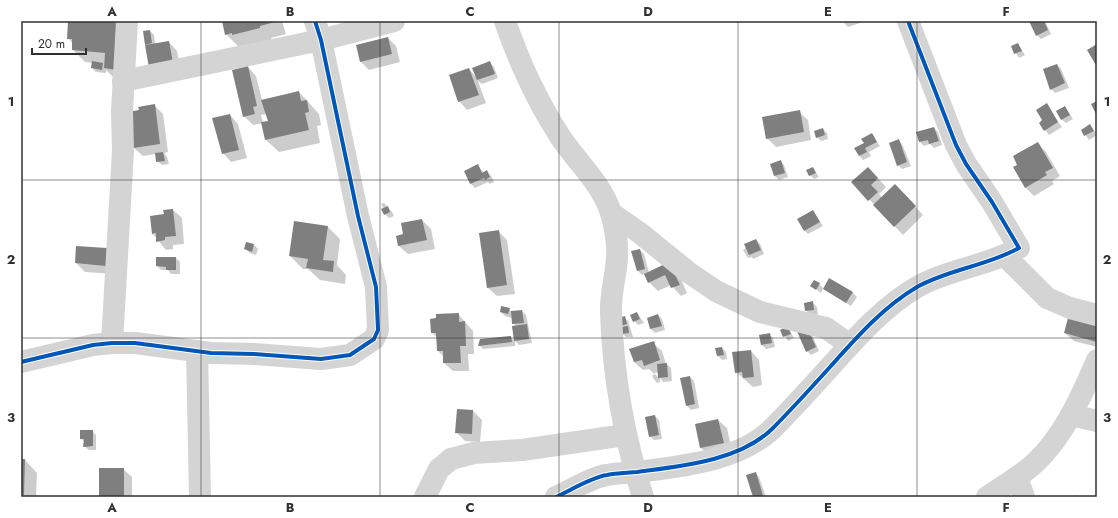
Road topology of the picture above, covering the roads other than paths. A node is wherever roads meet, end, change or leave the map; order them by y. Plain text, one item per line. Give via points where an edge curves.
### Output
1 (127, 21) edge
2 (394, 21) edge
3 (505, 21) edge
4 (908, 21) edge
5 (318, 30) edge
6 (124, 81) junction
7 (611, 213) junction
8 (1005, 256) junction
9 (1097, 315) edge
10 (112, 343) junction
11 (850, 345) junction
12 (197, 350) junction
13 (1097, 360) edge
14 (21, 362) edge
15 (1071, 415) junction
16 (1097, 421) edge
17 (625, 435) junction
18 (636, 472) junction
19 (1017, 477) junction
20 (200, 497) edge
21 (425, 497) edge
22 (556, 497) edge
23 (643, 497) edge
24 (987, 497) edge
25 (1024, 497) edge

1 - 6 street
2 - 5 street
3 - 7 street via 516,53 542,106 562,139 585,168
4 - 8 street via 956,145 1019,248
5 - 6 street
5 - 12 street via 376,287 378,330 374,339 350,355 321,359
6 - 10 street via 123,151
7 - 11 street via 716,291 760,312 826,328
7 - 17 street via 618,257 611,307 611,328
8 - 9 street via 1047,298 1070,308
8 - 11 street via 947,273 917,287 874,320
10 - 12 street
10 - 14 street
11 - 18 street via 772,429 748,448 727,455
12 - 20 street
13 - 15 street
15 - 16 street
15 - 19 street via 1052,444 1035,463
17 - 18 street
17 - 21 street via 522,450 474,453 452,459 439,469
18 - 22 street via 605,475
18 - 23 street
19 - 24 street
19 - 25 street

